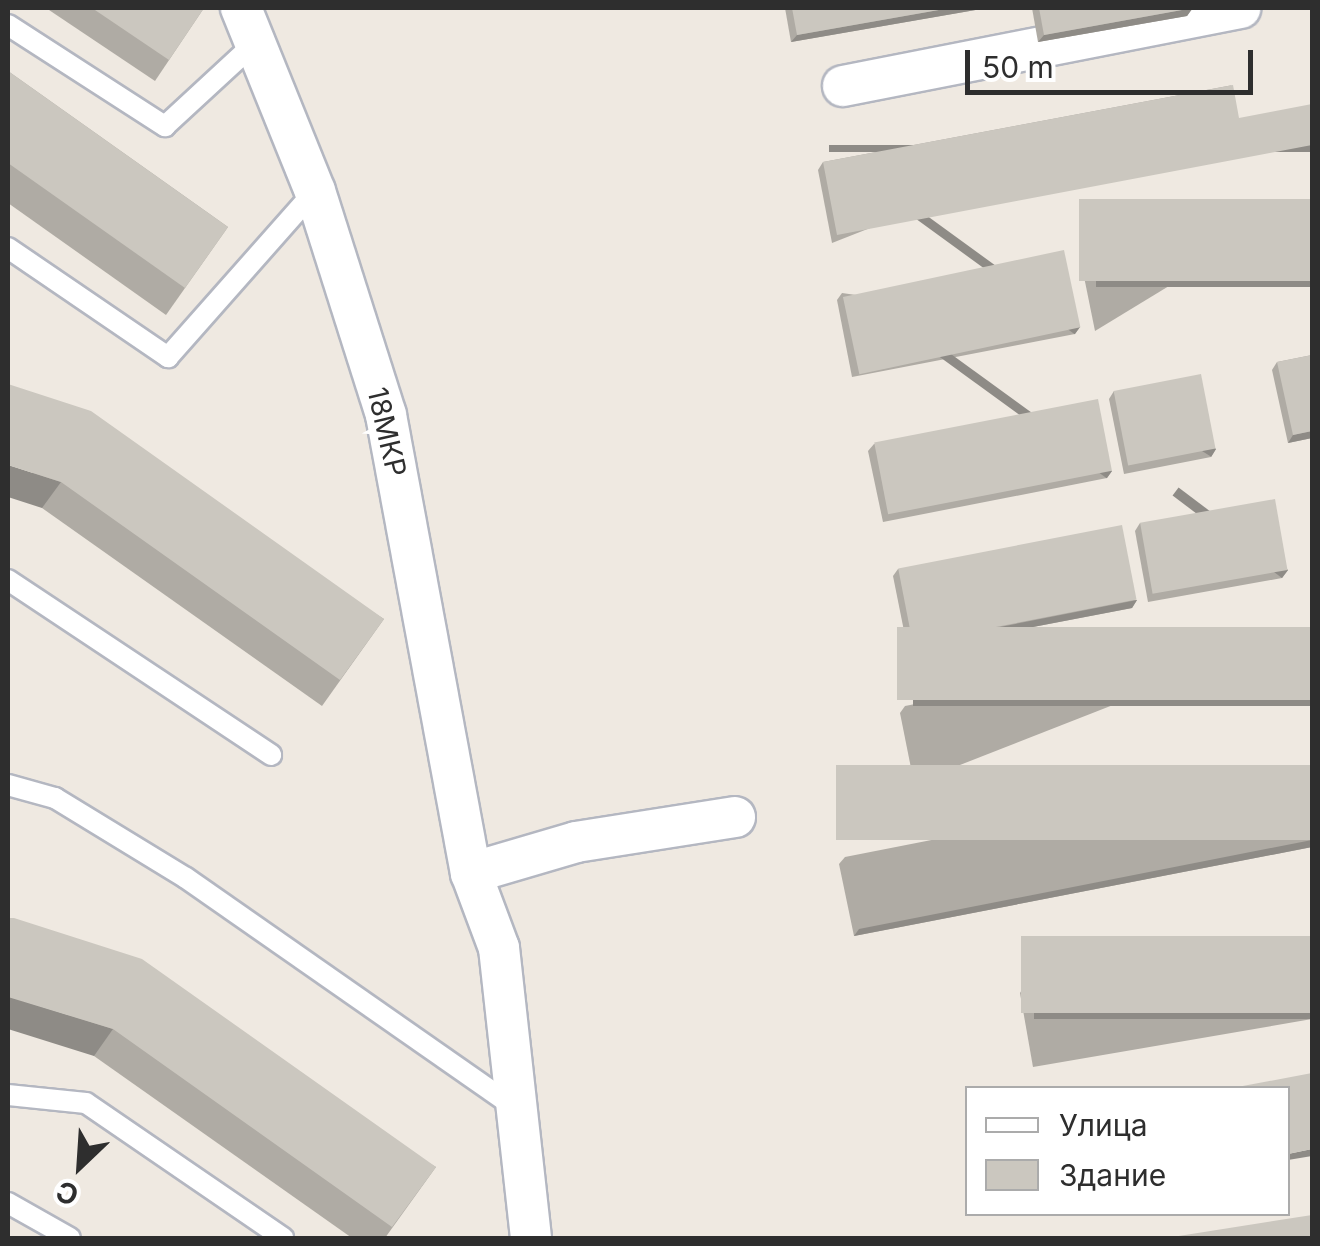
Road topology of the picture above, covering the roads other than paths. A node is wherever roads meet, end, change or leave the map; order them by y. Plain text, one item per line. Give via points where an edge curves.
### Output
1 (1240, 8) edge
2 (248, 25) edge
3 (8, 26) edge
4 (843, 86) dead end
5 (315, 191) junction
6 (8, 248) edge
7 (8, 580) edge
8 (271, 755) dead end
9 (8, 785) edge
10 (735, 816) dead end
11 (471, 873) junction
12 (8, 1095) edge
13 (516, 1108) junction
14 (8, 1203) edge
15 (70, 1238) edge
16 (283, 1238) edge
17 (531, 1238) edge

1 - 4 street
2 - 3 lane via 165,126
2 - 5 street, 18МКР
5 - 6 lane via 168,358
5 - 11 street, 18МКР via 386,415
7 - 8 lane
9 - 13 lane via 54,798 186,878
10 - 11 street via 576,842
11 - 13 street, 18МКР via 499,948
12 - 16 lane via 86,1103
13 - 17 street, 18МКР
14 - 15 lane

